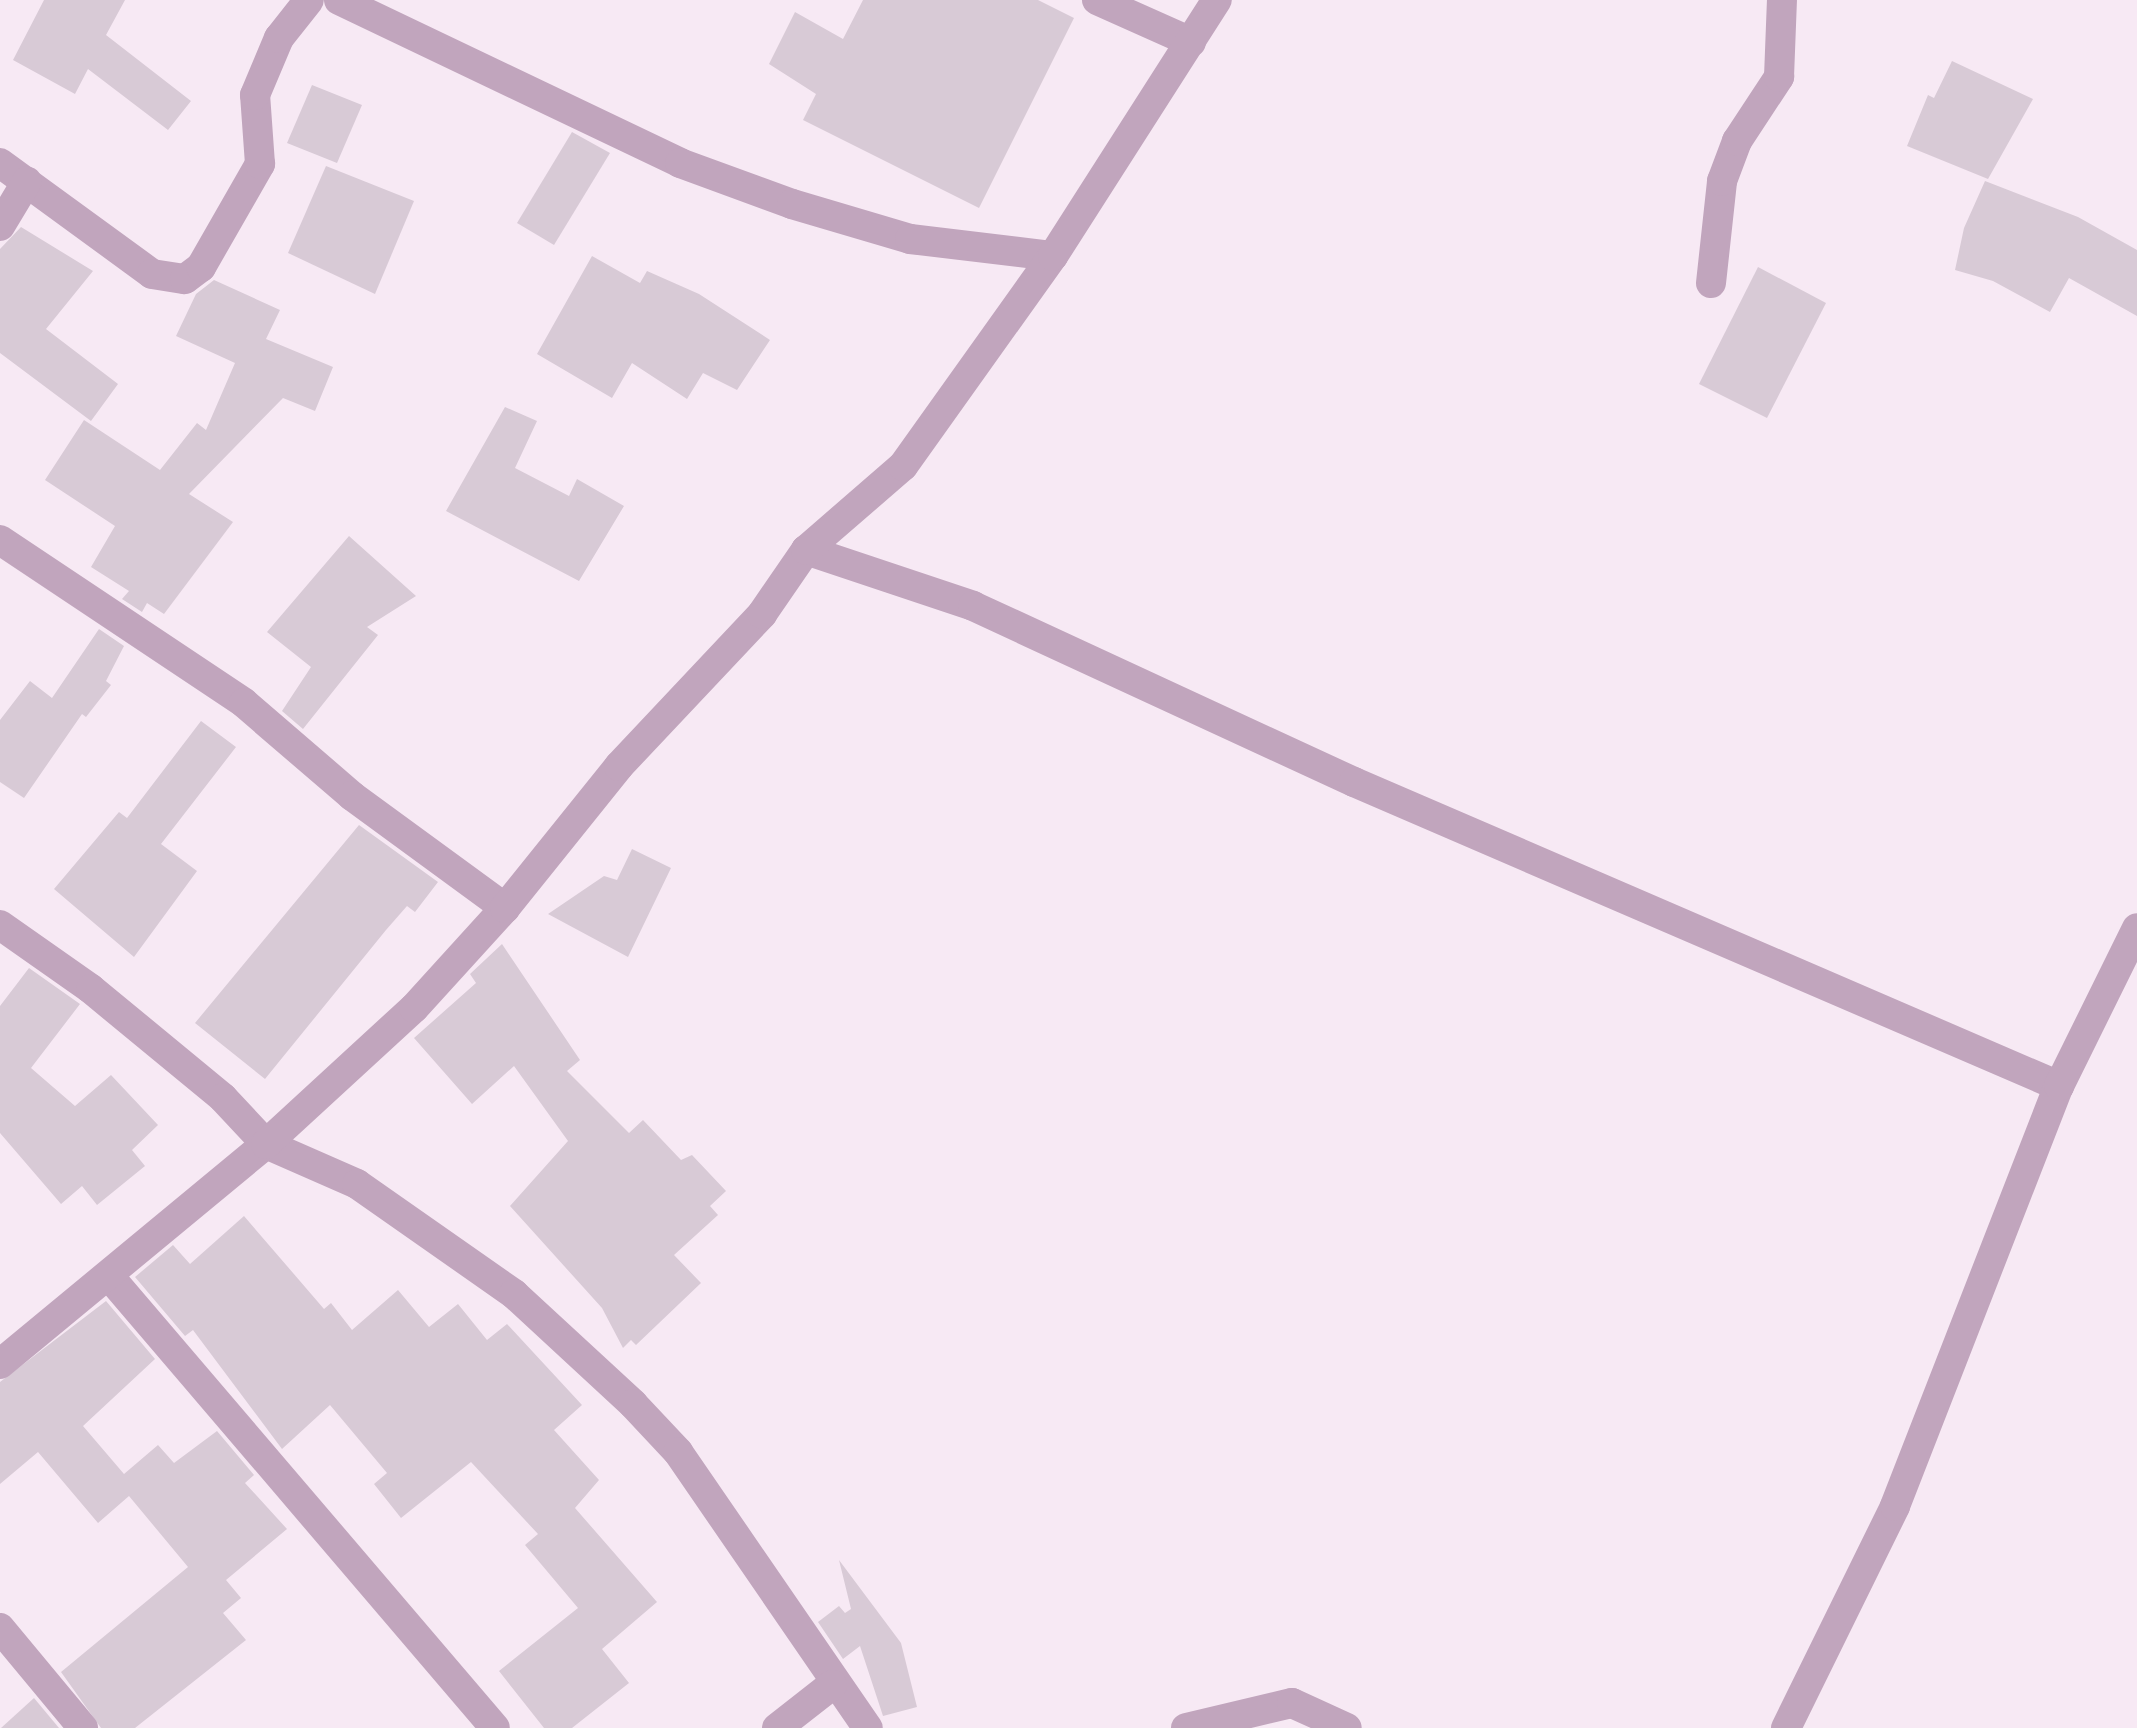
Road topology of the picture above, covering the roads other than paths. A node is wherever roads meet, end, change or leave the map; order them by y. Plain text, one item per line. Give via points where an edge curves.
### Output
1 (310, 0) edge
2 (340, 0) edge
3 (1097, 0) edge
4 (1218, 0) edge
5 (1782, 0) edge
6 (1191, 42) junction
7 (0, 164) edge
8 (27, 181) junction
9 (0, 226) edge
10 (1053, 256) junction
11 (1711, 283) dead end
12 (0, 540) edge
13 (806, 550) junction
14 (505, 908) junction
15 (0, 925) edge
16 (2137, 928) edge
17 (2059, 1086) junction
18 (266, 1144) junction
19 (109, 1276) junction
20 (0, 1364) edge
21 (0, 1628) edge
22 (832, 1684) junction
23 (83, 1728) edge
24 (494, 1728) edge
25 (777, 1728) edge
26 (868, 1728) edge
27 (1186, 1728) edge
28 (1348, 1728) edge
29 (1786, 1728) edge

1 - 8 street via 279,38 255,95 260,164 201,267 185,279 152,274
2 - 10 street via 680,162 792,204 910,239
3 - 6 street
4 - 6 street
5 - 11 street via 1779,78 1738,141 1722,181
6 - 10 street
7 - 8 street
8 - 9 street
10 - 13 street via 903,466
12 - 14 street via 244,703 352,796
13 - 14 street via 762,614 619,766
13 - 17 street via 973,606 1354,782
14 - 18 street via 414,1008
15 - 18 street via 91,989 222,1098
16 - 17 street
17 - 29 street via 1895,1506
18 - 19 street
18 - 22 street via 357,1184 514,1294 633,1404 678,1452
19 - 20 street
19 - 24 street
21 - 23 street
22 - 25 street
22 - 26 street
27 - 28 street via 1292,1703

